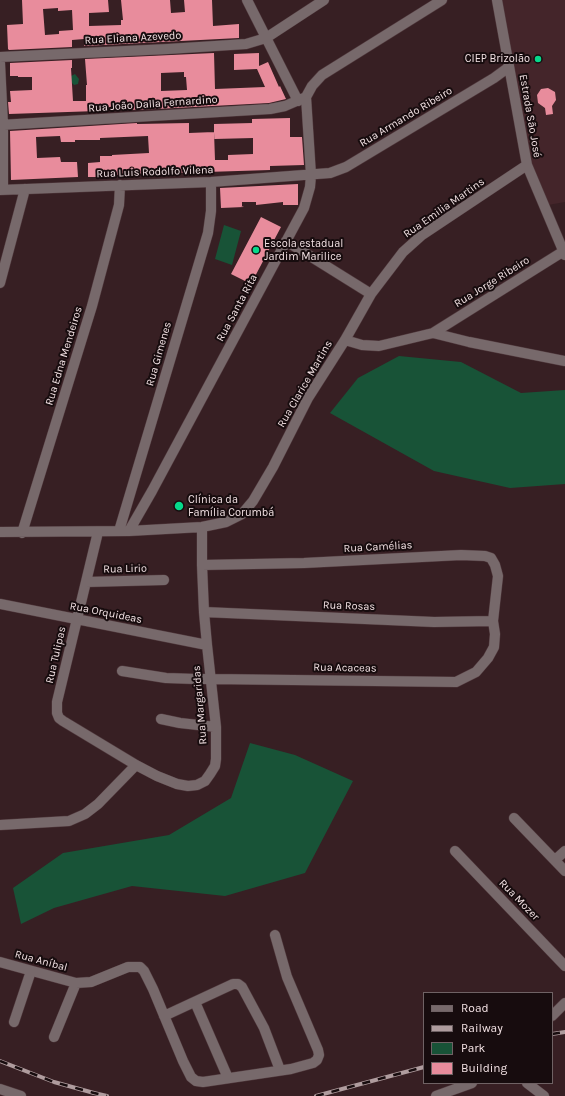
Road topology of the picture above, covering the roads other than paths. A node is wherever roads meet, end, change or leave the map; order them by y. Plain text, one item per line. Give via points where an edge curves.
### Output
1 (247, 0) edge
2 (324, 0) edge
3 (442, 0) edge
4 (498, 0) edge
5 (266, 38) junction
6 (0, 57) edge
7 (0, 63) edge
8 (509, 67) junction
9 (302, 99) junction
10 (1, 125) edge
11 (527, 165) junction
12 (311, 175) junction
13 (212, 182) junction
14 (120, 185) junction
15 (25, 189) junction
16 (2, 190) edge
17 (286, 241) junction
18 (564, 253) edge
19 (0, 283) edge
20 (371, 294) junction
21 (433, 333) junction
22 (345, 340) junction
23 (565, 361) edge
24 (202, 527) junction
25 (124, 531) junction
26 (0, 532) edge
27 (98, 532) junction
28 (22, 533) junction
29 (202, 565) junction
30 (164, 580) dead end
31 (86, 582) junction
32 (0, 604) edge
33 (204, 612) junction
34 (76, 619) junction
35 (493, 621) junction
36 (207, 645) junction
37 (122, 671) dead end
38 (211, 679) junction
39 (57, 713) joint
40 (161, 719) dead end
41 (216, 727) junction
42 (123, 756) junction
43 (136, 765) junction
44 (124, 778) junction
45 (514, 818) dead end
46 (0, 825) edge
47 (455, 851) dead end
48 (565, 851) edge
49 (555, 860) junction
50 (565, 870) edge
51 (275, 935) dead end
52 (0, 962) edge
53 (565, 966) edge
54 (31, 971) junction
55 (76, 983) junction
56 (195, 1002) junction
57 (565, 1003) edge
58 (553, 1015) edge
59 (164, 1016) junction
60 (14, 1022) dead end
61 (54, 1037) dead end
62 (280, 1070) junction
63 (228, 1078) junction
64 (469, 1084) edge
65 (528, 1084) edge
66 (0, 1089) edge
67 (21, 1096) edge
68 (436, 1096) edge
69 (544, 1096) edge

1 - 5 street
2 - 5 street, Rua Eliana Azevedo
3 - 9 street via 322,75
4 - 8 street, Estrada São José
5 - 6 street, Rua Eliana Azevedo via 246,44
5 - 9 street
7 - 10 street
8 - 11 street, Estrada São José
8 - 12 street, Rua Armando Ribeiro via 346,167 330,173
9 - 10 street, Rua João Dalla Fernardino via 285,106 270,108
9 - 12 street, Rua Santa Rita
10 - 16 street
11 - 18 street, Estrada São José
11 - 20 street, Rua Emilia Martins via 422,235 403,252
12 - 13 street, Rua Luis Rodolfo Vilena
12 - 17 street, Rua Santa Rita via 304,208
13 - 14 street, Rua Luis Rodolfo Vilena
13 - 25 street, Rua Gimenes via 208,233
14 - 15 street, Rua Luis Rodolfo Vilena
14 - 28 street, Rua Edna Mendeiros via 119,205 92,306
15 - 16 street, Rua Luis Rodolfo Vilena
15 - 19 street
17 - 20 street
17 - 25 street, Rua Santa Rita via 152,491
18 - 21 street, Rua Jorge Ribeiro
20 - 22 street, Rua Emilia Martins
21 - 22 street, Rua Clarice Martins via 379,346
21 - 23 street, Rua Clarice Martins
22 - 24 street, Rua Clarice Martins via 308,398 253,501 242,514 226,522
24 - 25 street, Rua Clarice Martins
24 - 29 street, Rua Margaridas
25 - 27 street
26 - 28 street
27 - 28 street
27 - 31 street, Rua Tulipas
29 - 33 street, Rua Margaridas
29 - 35 street, Rua Camélias via 485,556 491,558 498,576
30 - 31 street, Rua Lirio
31 - 34 street, Rua Tulipas
32 - 34 street, Rua Orquideas
33 - 35 street, Rua Rosas via 434,622
33 - 36 street, Rua Margaridas
34 - 36 street, Rua Orquideas
34 - 39 street, Rua Tulipas via 57,702
35 - 38 street, Rua Acaceas via 494,647 488,658 476,672 456,682
36 - 38 street, Rua Margaridas
37 - 38 street via 166,678
38 - 41 street, Rua Margaridas
39 - 42 street, Rua Margaridas via 63,721
40 - 41 street
41 - 43 street, Rua Margaridas via 215,766 208,778 197,785 177,784
42 - 43 street, Rua Margaridas
42 - 44 street
43 - 44 street
44 - 46 street via 90,811 69,822
45 - 49 street
47 - 53 street, Rua Mozer
48 - 49 street
49 - 50 street
51 - 62 street via 287,977 319,1055 313,1063
52 - 54 street, Rua Aníbal
54 - 55 street, Rua Aníbal
54 - 60 street
55 - 59 street via 91,982 128,967 140,967
55 - 61 street
56 - 59 street
56 - 62 street via 234,984 242,987 264,1028
56 - 63 street
57 - 58 street
59 - 63 street via 191,1077 203,1082
62 - 63 street
64 - 68 street
65 - 69 street
66 - 67 street

